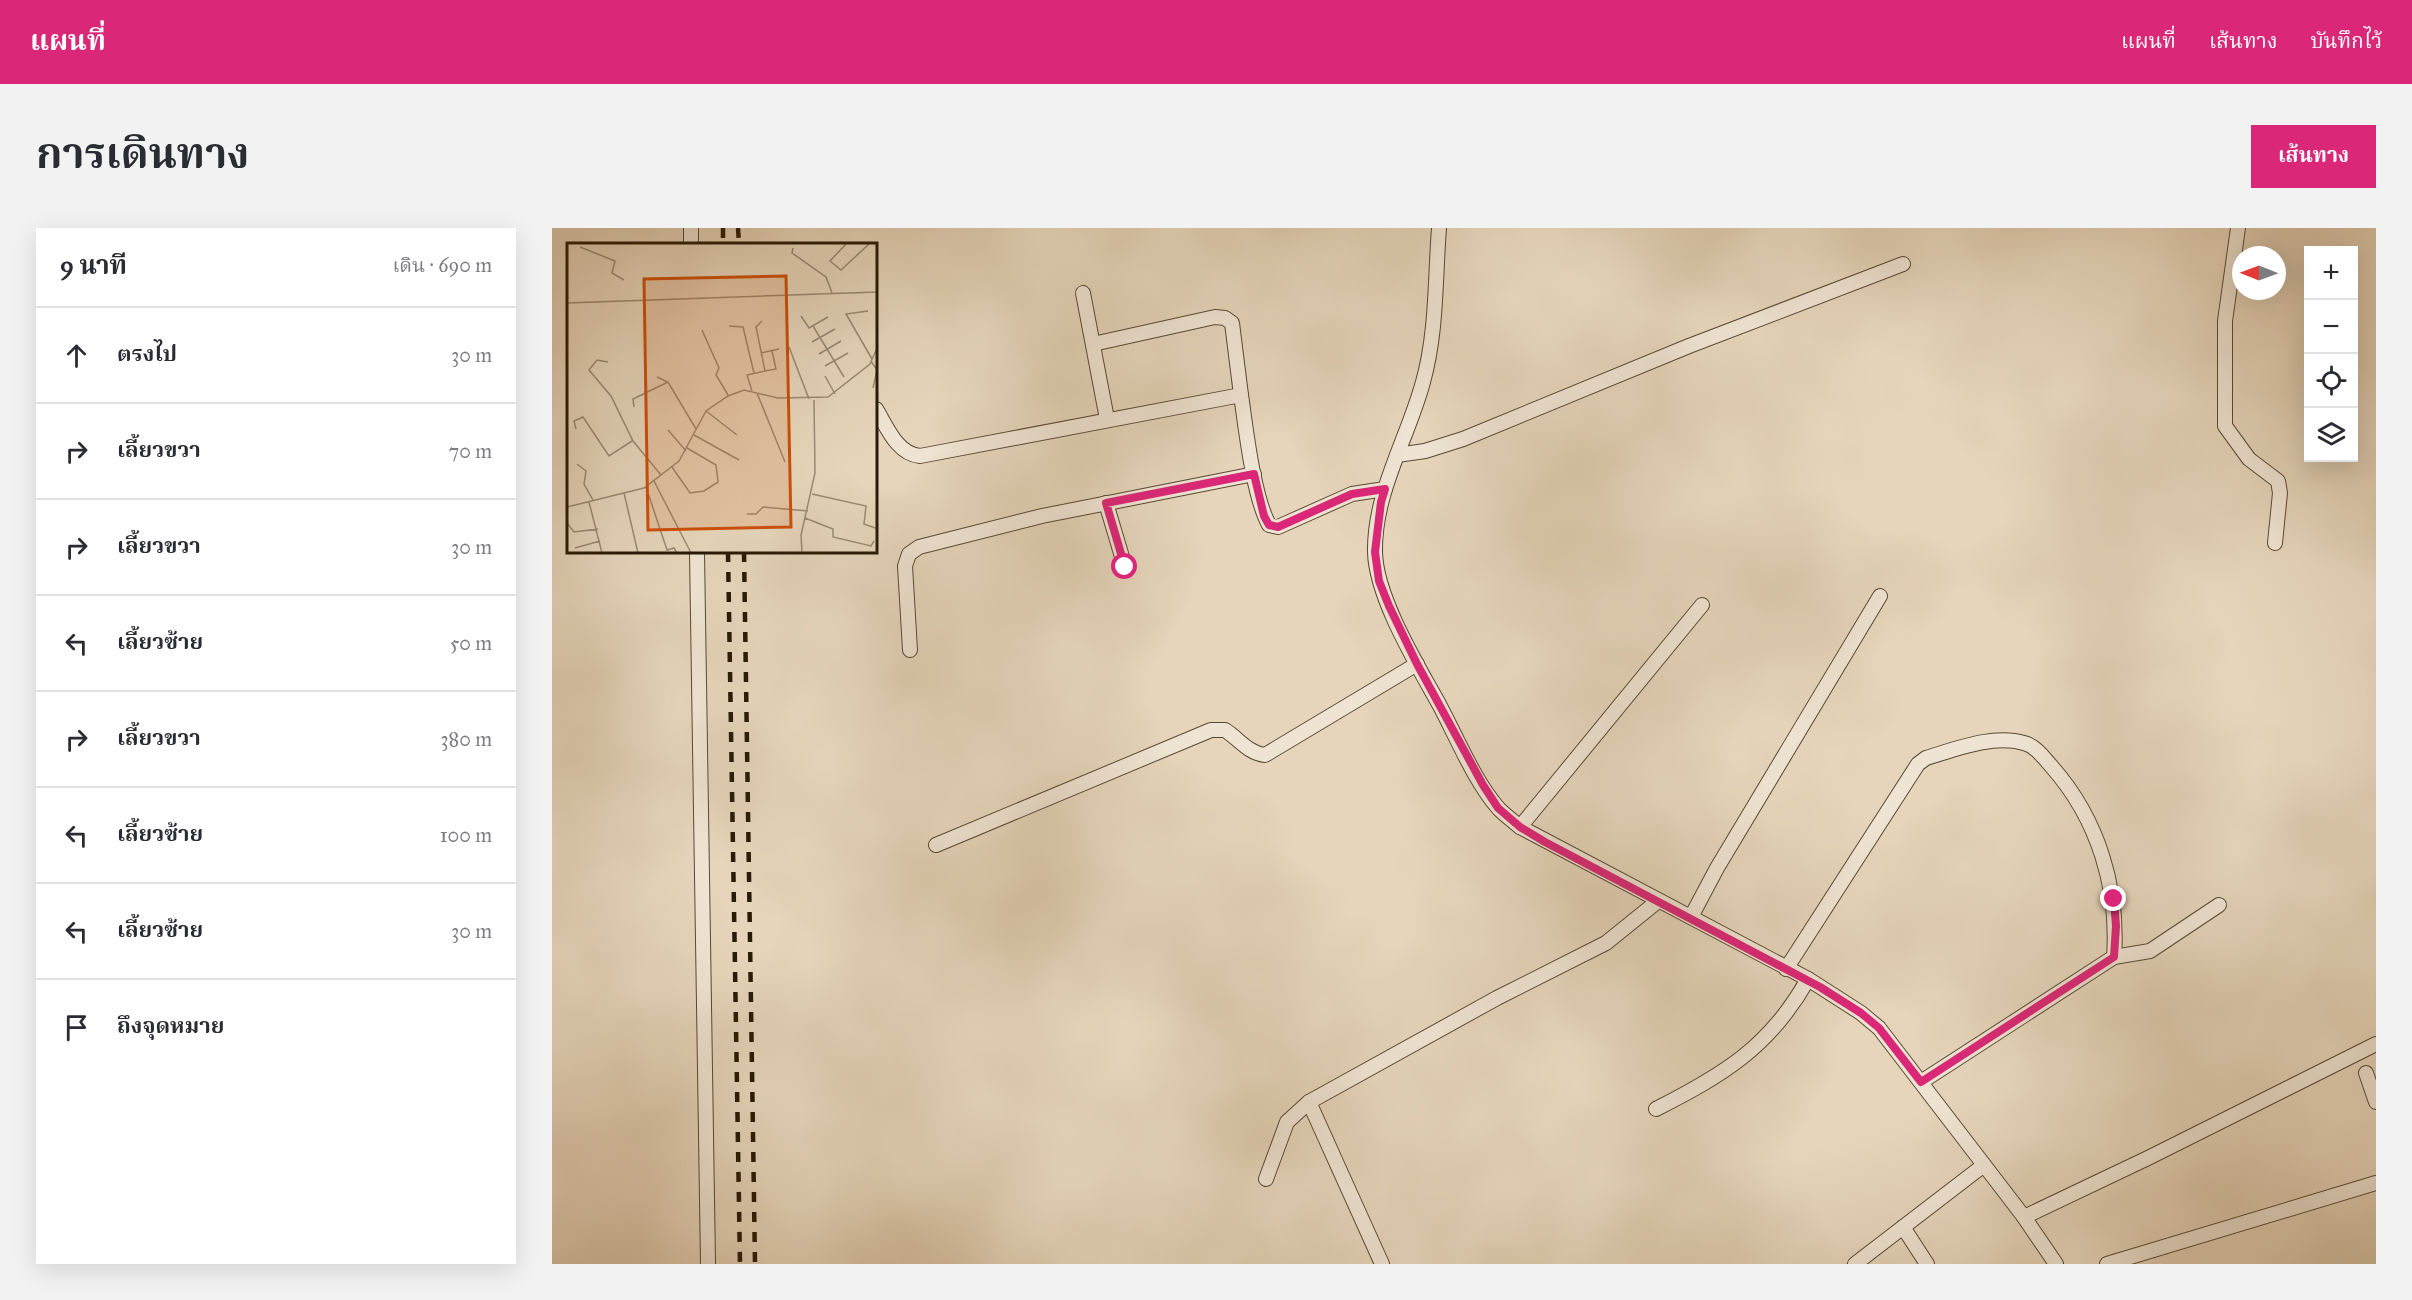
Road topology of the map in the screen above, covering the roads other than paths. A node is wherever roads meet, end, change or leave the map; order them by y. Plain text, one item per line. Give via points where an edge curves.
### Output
1 (1439, 228) edge
2 (2238, 228) edge
3 (1903, 264) dead end
4 (1083, 293) dead end
5 (1093, 344) junction
6 (1241, 395) junction
7 (878, 412) edge
8 (1107, 419) junction
9 (1397, 455) junction
10 (1254, 474) junction
11 (1385, 489) junction
12 (1106, 503) junction
13 (2275, 543) dead end
14 (697, 554) edge
15 (1125, 567) dead end
16 (1880, 596) dead end
17 (1702, 605) dead end
18 (910, 650) dead end
19 (1417, 664) junction
20 (1520, 827) junction
21 (936, 845) dead end
22 (1658, 901) junction
23 (2219, 905) dead end
24 (1691, 917) junction
25 (2114, 957) junction
26 (1786, 969) junction
27 (1808, 979) junction
28 (2376, 1044) edge
29 (2366, 1073) dead end
30 (1921, 1082) junction
31 (1309, 1102) junction
32 (2376, 1102) edge
33 (1656, 1109) dead end
34 (1984, 1165) junction
35 (1266, 1179) dead end
36 (2376, 1183) edge
37 (2024, 1216) junction
38 (1903, 1227) junction
39 (708, 1264) edge
40 (1382, 1264) edge
41 (1855, 1264) edge
42 (1927, 1264) edge
43 (2056, 1264) edge
44 (2107, 1264) edge

1 - 9 street via 1429,358
2 - 13 street via 2225,321 2225,426 2249,459 2278,481
3 - 9 street via 1452,443 1425,452
4 - 5 street
5 - 6 street via 1225,318 1232,322
5 - 8 street
6 - 8 street
6 - 10 street
7 - 8 street via 900,447 909,455 920,456
9 - 11 street
10 - 11 street via 1264,516 1269,525 1278,527 1352,494
10 - 12 street
11 - 19 street via 1375,552 1379,581
12 - 15 street
12 - 18 street via 919,547 909,554 905,566
14 - 39 street
16 - 24 street
17 - 20 street
19 - 20 street via 1483,785 1498,808
19 - 21 street via 1265,755 1248,750 1225,730 1211,730
20 - 22 street
22 - 24 street
22 - 31 street via 1597,949 1497,998
23 - 25 street via 2150,951
24 - 26 street
25 - 26 street via 2116,926 2110,883 2084,811 2068,784 2028,744 1984,742 1926,758 1918,764
25 - 30 street
26 - 27 street
27 - 30 street via 1879,1028
27 - 33 street via 1778,1025 1756,1045 1723,1072
28 - 37 street
29 - 32 street
30 - 34 street
31 - 35 street via 1287,1122
31 - 40 street
34 - 37 street
34 - 38 street
36 - 44 street
37 - 43 street
38 - 41 street
38 - 42 street

